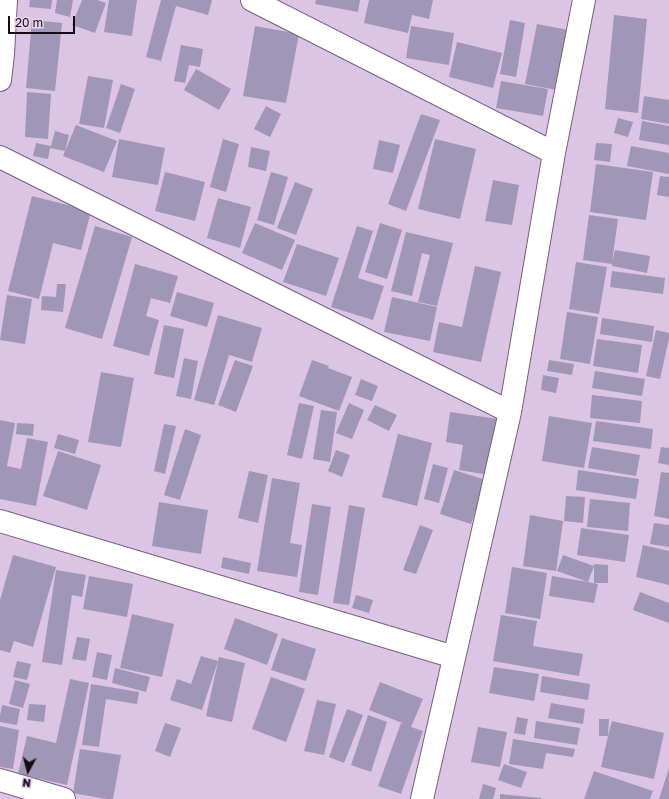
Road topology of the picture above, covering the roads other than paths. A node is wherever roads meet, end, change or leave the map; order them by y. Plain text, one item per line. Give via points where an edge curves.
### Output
1 (6, 0) edge
2 (252, 0) edge
3 (584, 0) edge
4 (2, 54) edge
5 (0, 80) edge
6 (554, 153) junction
7 (0, 157) edge
8 (510, 412) junction
9 (0, 521) edge
10 (454, 657) junction
11 (0, 780) edge
12 (64, 799) edge
13 (422, 799) edge

1 - 4 street
2 - 6 street
3 - 6 street
4 - 5 street
6 - 8 street
7 - 8 street
8 - 10 street
9 - 10 street
10 - 13 street
11 - 12 street

